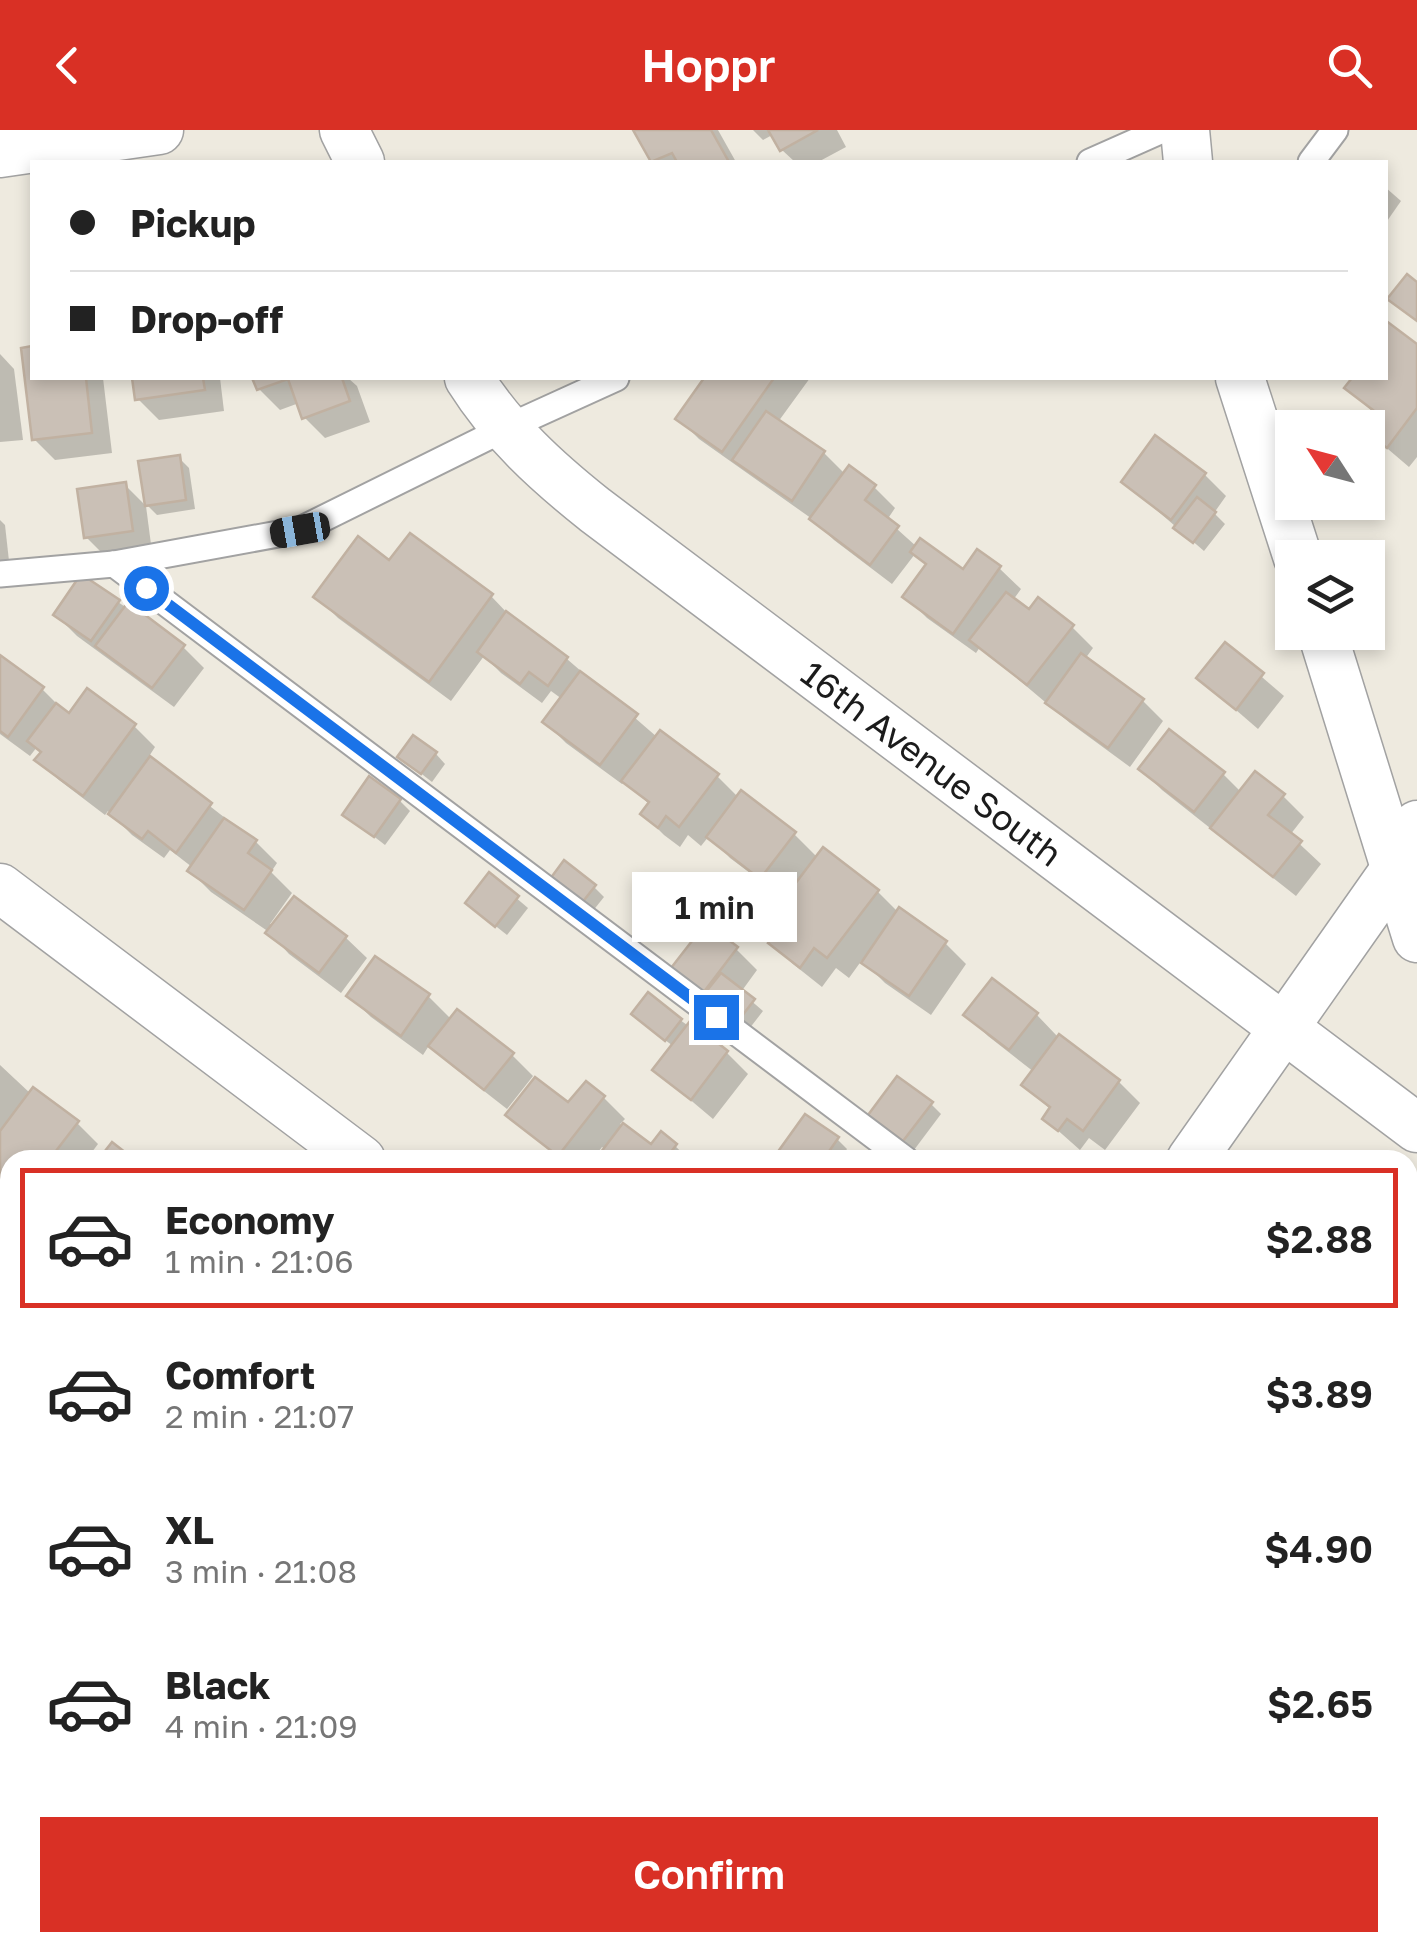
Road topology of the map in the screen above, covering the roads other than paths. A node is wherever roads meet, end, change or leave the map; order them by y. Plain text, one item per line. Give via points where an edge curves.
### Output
1 (158, 130) edge
2 (344, 130) edge
3 (1162, 130) edge
4 (1185, 130) edge
5 (1335, 130) edge
6 (0, 153) edge
7 (359, 160) edge
8 (1094, 160) edge
9 (1188, 160) edge
10 (1312, 160) edge
11 (470, 380) edge
12 (612, 380) edge
13 (1241, 380) edge
14 (506, 428) junction
15 (1292, 540) edge
16 (114, 564) junction
17 (0, 574) edge
18 (1329, 650) edge
19 (1407, 846) edge
20 (0, 888) edge
21 (1417, 938) edge
22 (1284, 1030) junction
23 (1417, 1128) edge
24 (348, 1150) edge
25 (893, 1150) edge
26 (1198, 1150) edge

1 - 6 street
2 - 7 street
3 - 8 lane
4 - 9 street
5 - 10 lane
11 - 14 street, 16th Avenue South
12 - 14 lane
13 - 15 street
14 - 16 lane via 300,530
14 - 22 street, 16th Avenue South via 596,510
16 - 17 lane
16 - 25 lane
18 - 19 street
19 - 21 street
19 - 22 street
20 - 24 street
22 - 23 street, 16th Avenue South
22 - 26 street

